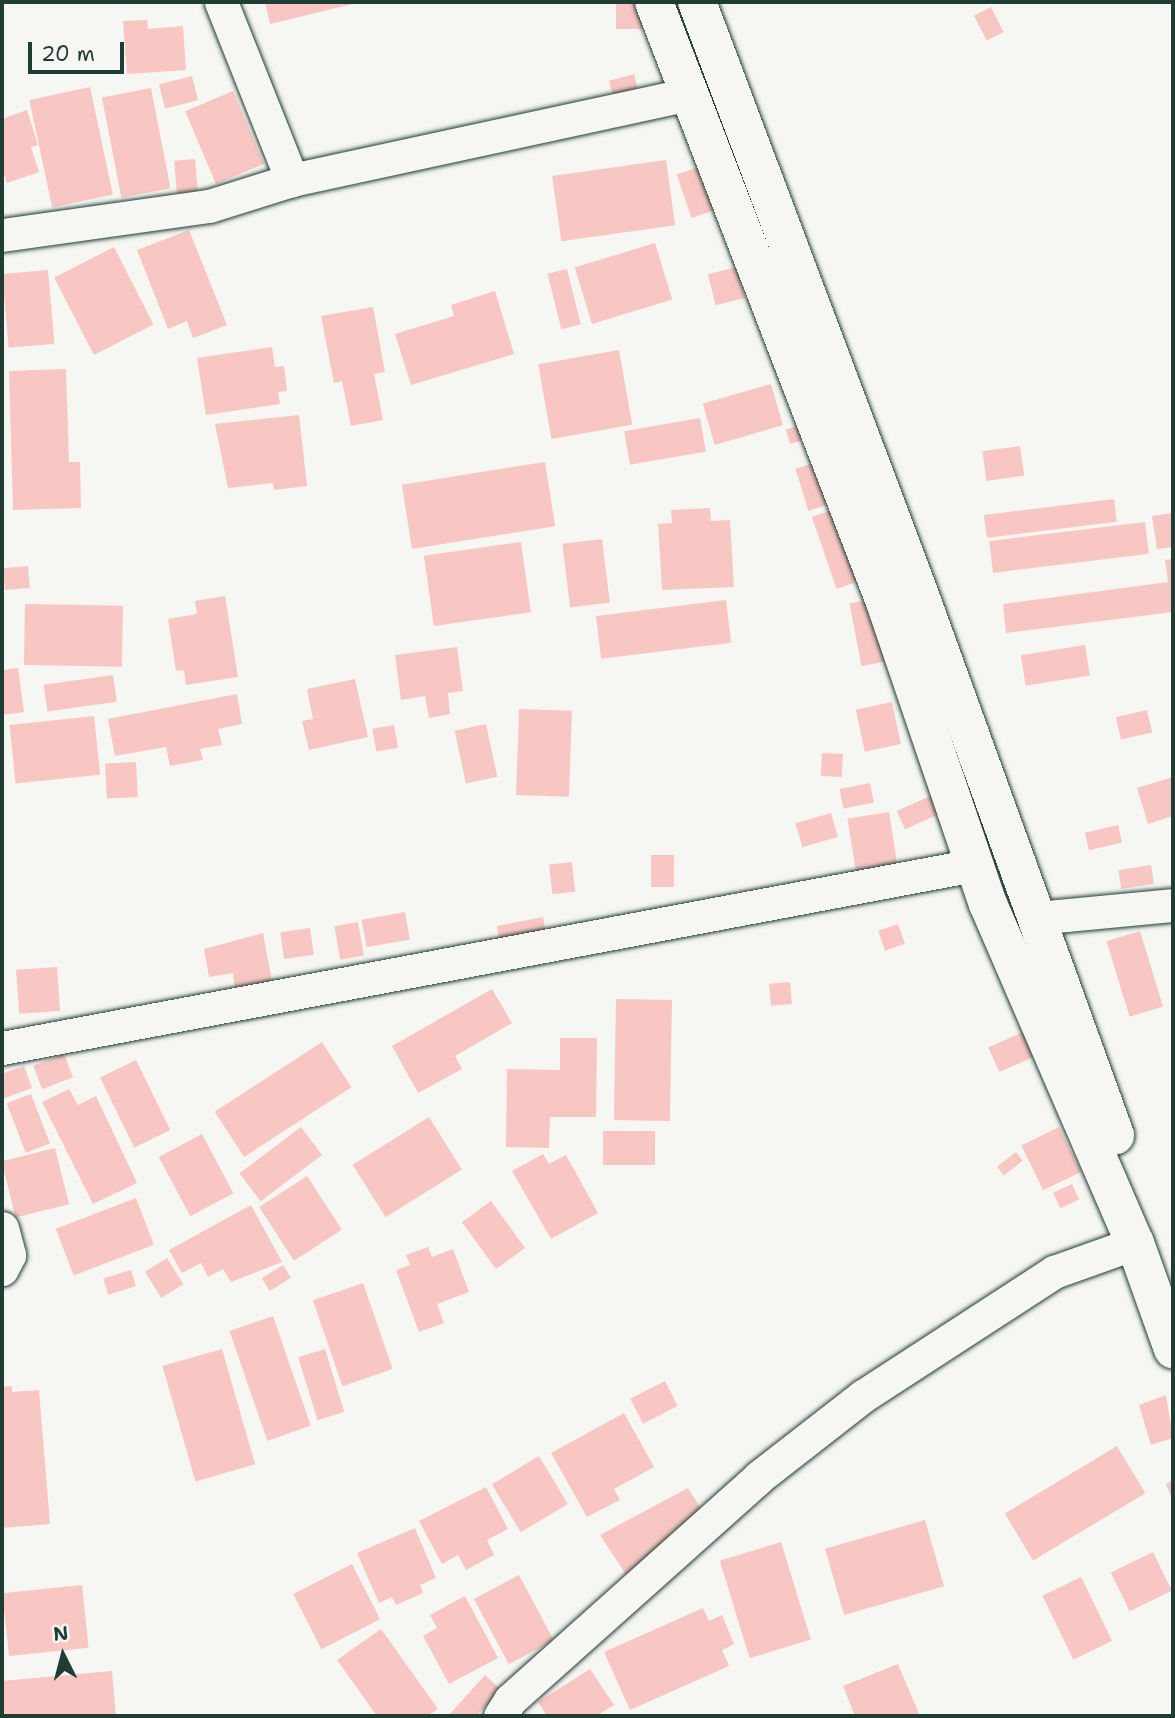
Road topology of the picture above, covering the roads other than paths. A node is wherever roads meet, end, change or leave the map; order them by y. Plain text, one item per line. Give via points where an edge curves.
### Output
1 (221, 2) edge
2 (654, 2) edge
3 (697, 2) edge
4 (689, 94) junction
5 (292, 180) junction
6 (2, 235) edge
7 (901, 596) junction
8 (974, 865) junction
9 (1173, 905) edge
10 (1035, 918) junction
11 (2, 1048) edge
12 (2, 1228) edge
13 (1135, 1243) junction
14 (2, 1269) edge
15 (1173, 1295) edge
16 (1173, 1349) edge
17 (499, 1716) edge

1 - 5 street
2 - 4 street
3 - 7 street
4 - 5 street
4 - 7 street
5 - 6 street via 209,206
7 - 8 street
7 - 10 street
8 - 11 street
8 - 13 street
9 - 10 street
10 - 15 street
12 - 14 street via 9,1255
13 - 16 street
13 - 17 street via 1054,1272 863,1396 759,1477 510,1700

